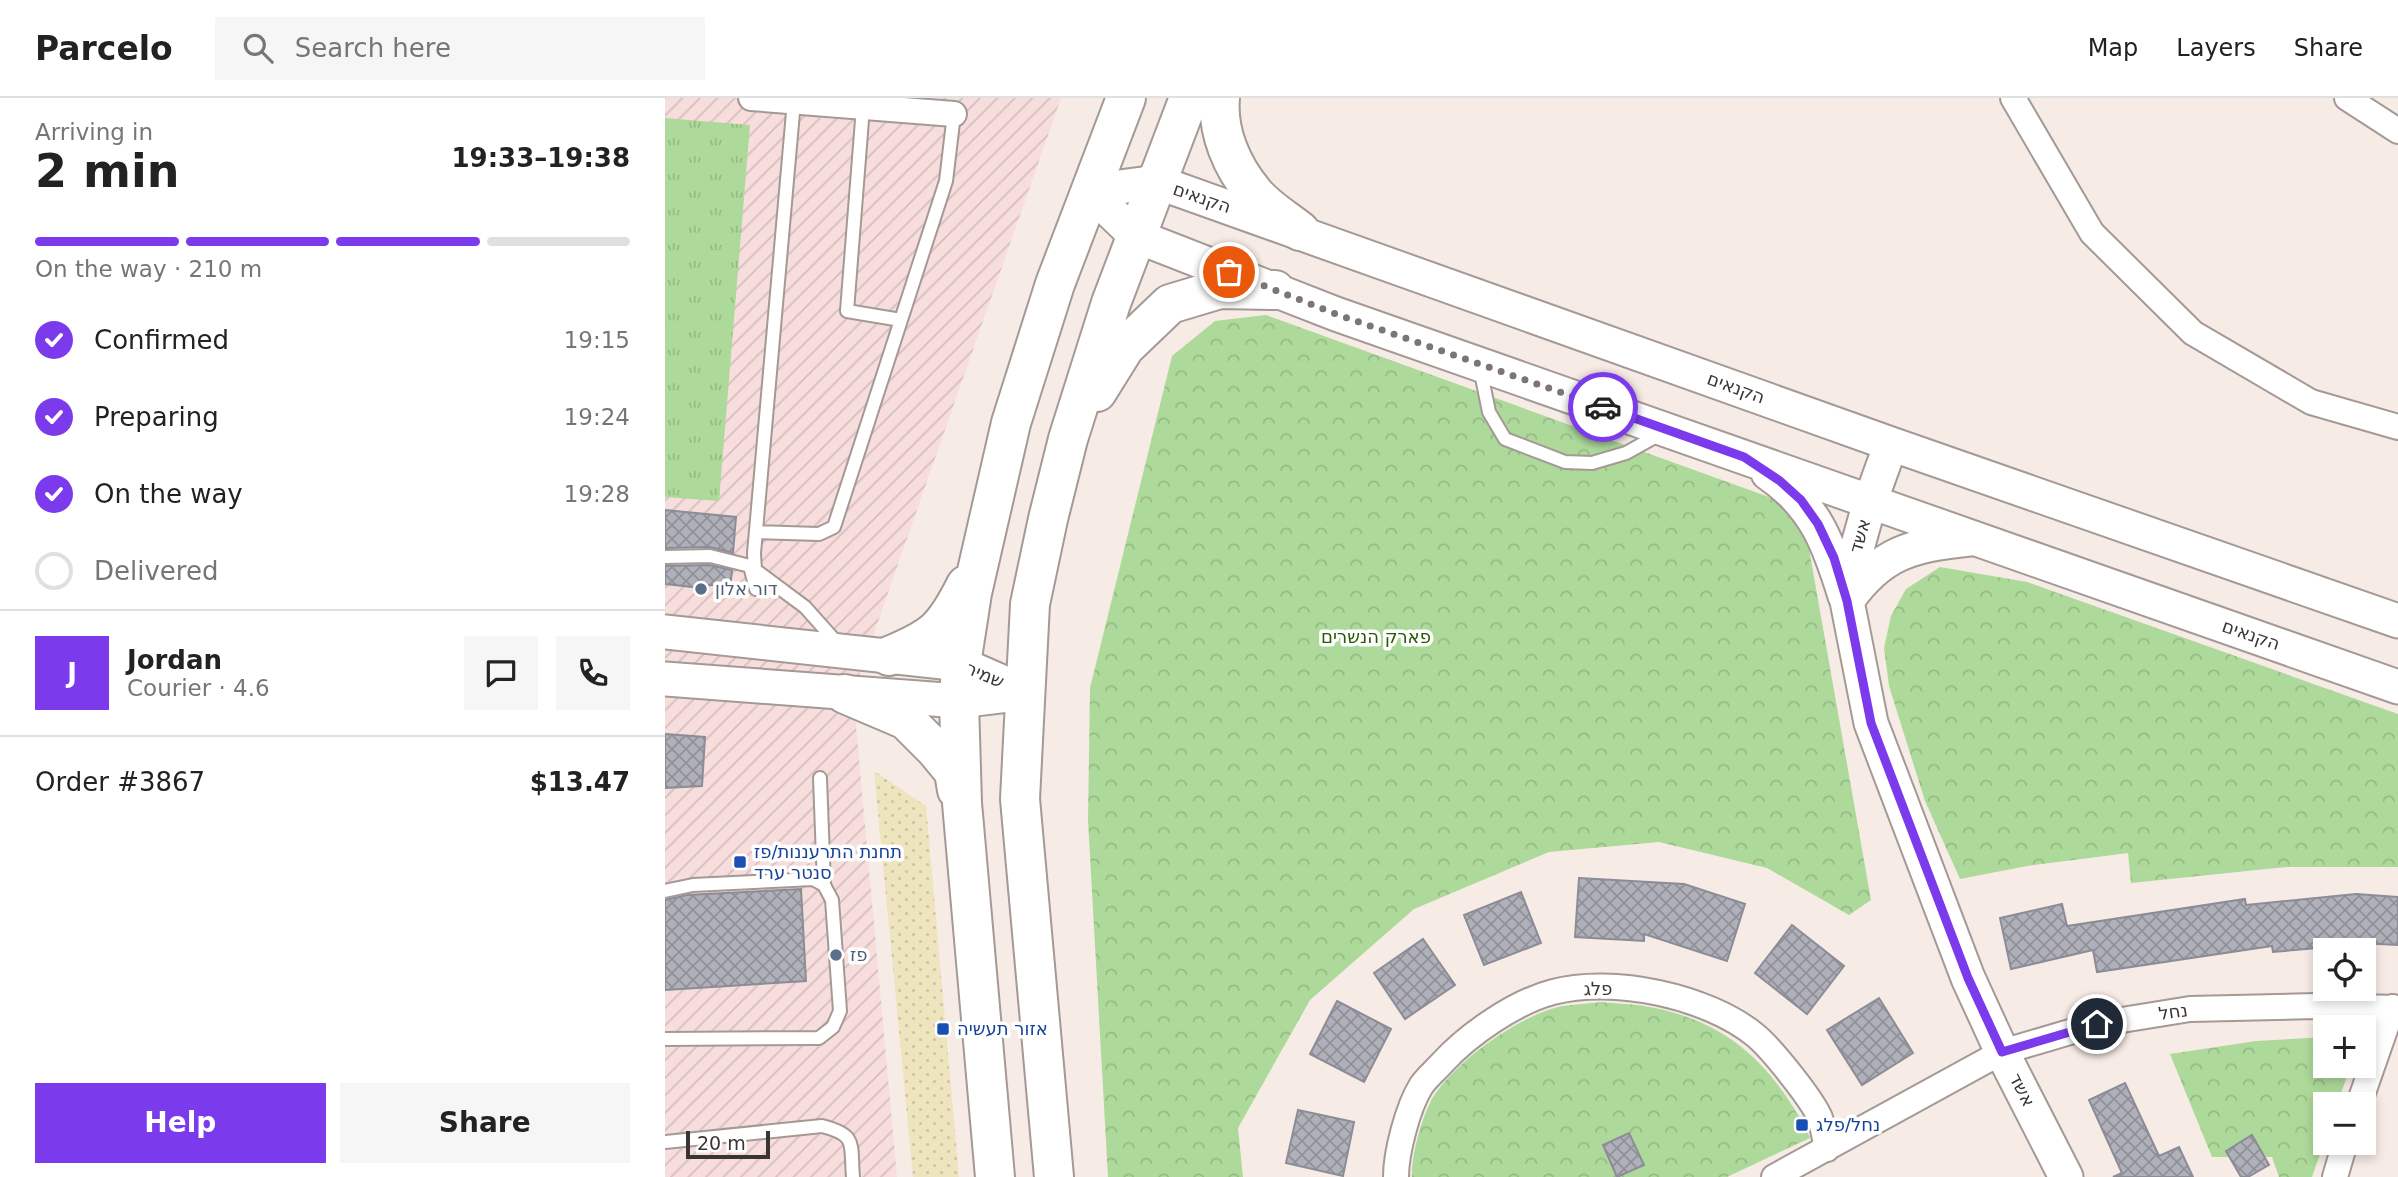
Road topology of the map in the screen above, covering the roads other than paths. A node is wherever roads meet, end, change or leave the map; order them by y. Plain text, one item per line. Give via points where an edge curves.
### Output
1 (751, 98) edge
2 (1126, 98) edge
3 (1189, 98) edge
4 (1220, 98) edge
5 (2013, 98) edge
6 (2347, 98) edge
7 (794, 101) junction
8 (863, 107) junction
9 (954, 114) joint
10 (2398, 131) edge
11 (1157, 182) junction
12 (1089, 191) junction
13 (1300, 231) junction
14 (1136, 236) junction
15 (1275, 290) junction
16 (901, 320) junction
17 (1480, 364) junction
18 (2398, 427) edge
19 (1667, 430) junction
20 (1068, 439) junction
21 (1891, 444) junction
22 (1744, 457) junction
23 (1870, 502) junction
24 (756, 532) junction
25 (1976, 539) junction
26 (980, 554) junction
27 (665, 557) edge
28 (750, 566) junction
29 (1847, 601) junction
30 (2398, 621) edge
31 (665, 632) edge
32 (843, 650) junction
33 (889, 656) junction
34 (665, 679) edge
35 (960, 682) junction
36 (2398, 687) edge
37 (1027, 693) junction
38 (845, 694) junction
39 (820, 778) dead end
40 (965, 836) junction
41 (824, 885) junction
42 (665, 891) edge
43 (2395, 1008) edge
44 (665, 1039) edge
45 (2002, 1052) junction
46 (2364, 1092) edge
47 (665, 1142) edge
48 (1828, 1149) junction
49 (2342, 1155) edge
50 (853, 1177) edge
51 (995, 1177) edge
52 (1054, 1177) edge
53 (1396, 1177) edge
54 (1774, 1177) edge
55 (2066, 1177) edge
56 (2335, 1177) edge

1 - 7 street
2 - 12 highway
3 - 11 highway
4 - 13 highway via 1227,146 1238,171 1255,195
5 - 18 street via 2092,233 2193,332 2311,402
6 - 10 street
7 - 8 street
7 - 24 lane
8 - 9 street
8 - 16 lane via 847,311
9 - 16 lane via 946,181
11 - 12 main road, הקנאים
11 - 13 main road, הקנאים
11 - 14 highway
12 - 14 main road, הקנאים
12 - 26 highway via 1011,423
13 - 21 main road, הקנאים
14 - 15 main road, הקנאים
14 - 20 highway
15 - 17 main road, הקנאים
15 - 20 highway via 1220,289 1170,304 1125,347
16 - 24 lane via 834,527 819,534
17 - 19 main road, הקנאים
17 - 19 lane via 1489,412 1505,439 1565,462 1592,463 1626,453
19 - 22 main road, הקנאים
20 - 37 highway via 1030,604
21 - 23 main road, אשד
21 - 30 main road, הקנאים
22 - 23 main road, הקנאים
22 - 29 main road via 1780,481 1807,508 1834,558
23 - 25 main road, הקנאים
23 - 29 main road, אשד
24 - 28 lane via 756,589
25 - 29 main road via 1928,545 1893,556 1862,580
25 - 36 main road, הקנאים
26 - 33 highway via 949,618 921,643
26 - 35 highway
27 - 28 lane via 710,556
28 - 32 lane via 805,607
29 - 45 main road, אשד via 1871,723 1968,978
31 - 32 main road, שמיר
32 - 33 main road, שמיר
33 - 35 main road, שמיר
34 - 38 main road, שמיר
35 - 37 main road, שמיר
35 - 38 main road, שמיר
35 - 40 highway
37 - 52 highway via 1020,799
38 - 40 highway via 906,720 935,748 954,772
39 - 41 lane
40 - 51 highway
41 - 42 lane via 813,879
41 - 44 lane via 832,900 840,1012 833,1027 819,1038
43 - 45 street, נחל via 2190,1009 2097,1024
43 - 46 street
45 - 48 street, נחל
45 - 55 main road, אשד
47 - 50 lane via 822,1126 844,1133 850,1141
48 - 53 street, פלג via 1819,1116 1786,1068 1755,1035 1720,1013 1659,992 1601,986 1553,992 1509,1011 1462,1041 1421,1086 1406,1122
48 - 54 street, נחל
49 - 56 street

